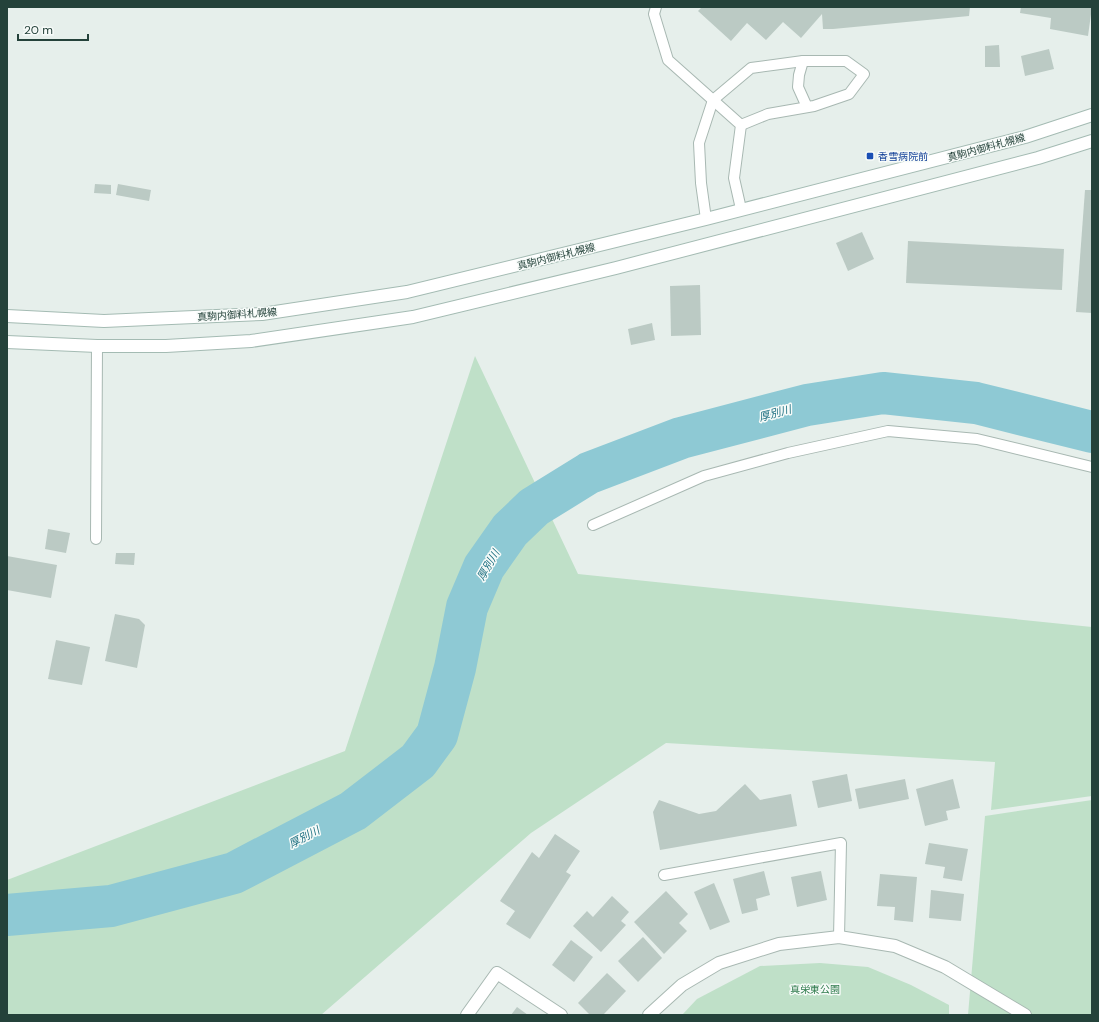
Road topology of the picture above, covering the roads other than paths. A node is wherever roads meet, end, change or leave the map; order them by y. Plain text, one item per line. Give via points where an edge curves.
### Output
1 (656, 7) edge
2 (803, 61) junction
3 (713, 100) junction
4 (807, 107) junction
5 (1092, 116) edge
6 (741, 125) junction
7 (1092, 141) edge
8 (741, 210) junction
9 (706, 220) junction
10 (7, 316) edge
11 (7, 342) edge
12 (97, 346) junction
13 (1092, 467) edge
14 (593, 525) dead end
15 (96, 539) dead end
16 (664, 875) dead end
17 (839, 937) junction
18 (467, 1015) edge
19 (560, 1015) edge
20 (649, 1015) edge
21 (1025, 1015) edge

1 - 3 lane via 654,14 668,60
2 - 3 lane via 751,68
2 - 4 lane via 798,87
2 - 4 lane via 846,61 864,74 849,94
3 - 6 lane
3 - 9 lane via 699,143
4 - 6 lane via 768,114
5 - 8 main road, 真駒内御料札幌線 via 1025,137
6 - 8 lane via 734,178
7 - 12 main road via 1030,160 616,268 413,317 251,341 166,346
8 - 9 main road, 真駒内御料札幌線
9 - 10 main road, 真駒内御料札幌線 via 407,292 262,314 104,321
11 - 12 main road
12 - 15 lane
13 - 14 lane via 977,439 888,431 788,453 704,476
16 - 17 lane via 842,843
17 - 20 main road via 779,944 719,963 682,985
17 - 21 main road via 895,946 945,967
18 - 19 main road via 497,973

